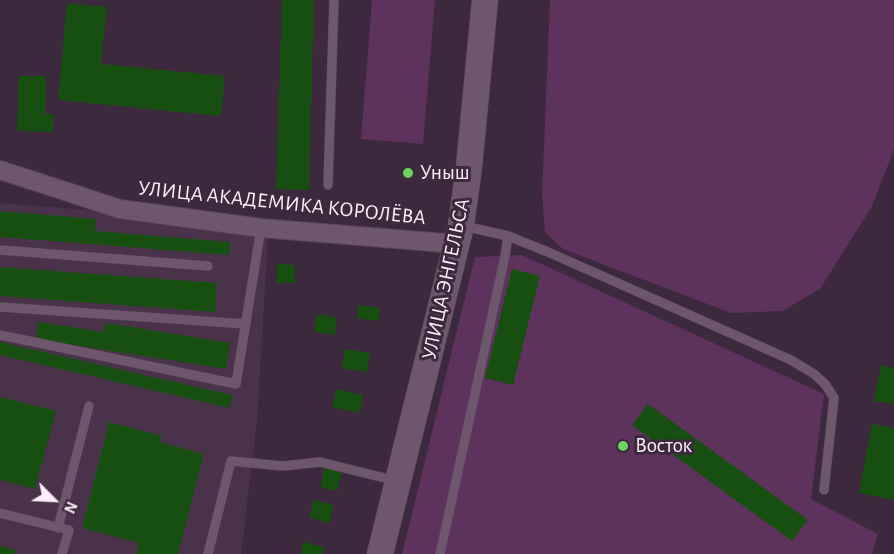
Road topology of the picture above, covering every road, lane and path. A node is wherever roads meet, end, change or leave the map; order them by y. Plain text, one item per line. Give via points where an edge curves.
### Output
1 (334, 0) edge
2 (484, 0) edge
3 (0, 170) edge
4 (328, 186) dead end
5 (261, 228) junction
6 (459, 235) junction
7 (508, 236) junction
8 (0, 250) edge
9 (208, 266) dead end
10 (0, 307) edge
11 (246, 324) junction
12 (0, 335) edge
13 (89, 406) dead end
14 (398, 481) junction
15 (824, 490) dead end
16 (0, 513) edge
17 (58, 528) junction
18 (62, 554) edge
19 (208, 554) edge
20 (380, 554) edge
21 (440, 554) edge

1 - 4 lane
2 - 6 main road, УЛИЦА ЭНГЕЛЬСА
3 - 5 street, УЛИЦА АКАДЕМИКА КОРОЛЁВА via 120,208
5 - 6 street, УЛИЦА АКАДЕМИКА КОРОЛЁВА
5 - 11 lane
6 - 7 lane
6 - 14 main road, УЛИЦА ЭНГЕЛЬСА
7 - 15 lane via 791,360 814,374 834,398
7 - 21 lane
8 - 9 lane
10 - 11 lane
11 - 12 lane via 236,384
13 - 17 lane
14 - 19 lane via 320,462 284,466 231,461
14 - 20 main road, УЛИЦА ЭНГЕЛЬСА
16 - 17 lane
17 - 18 lane via 69,530

